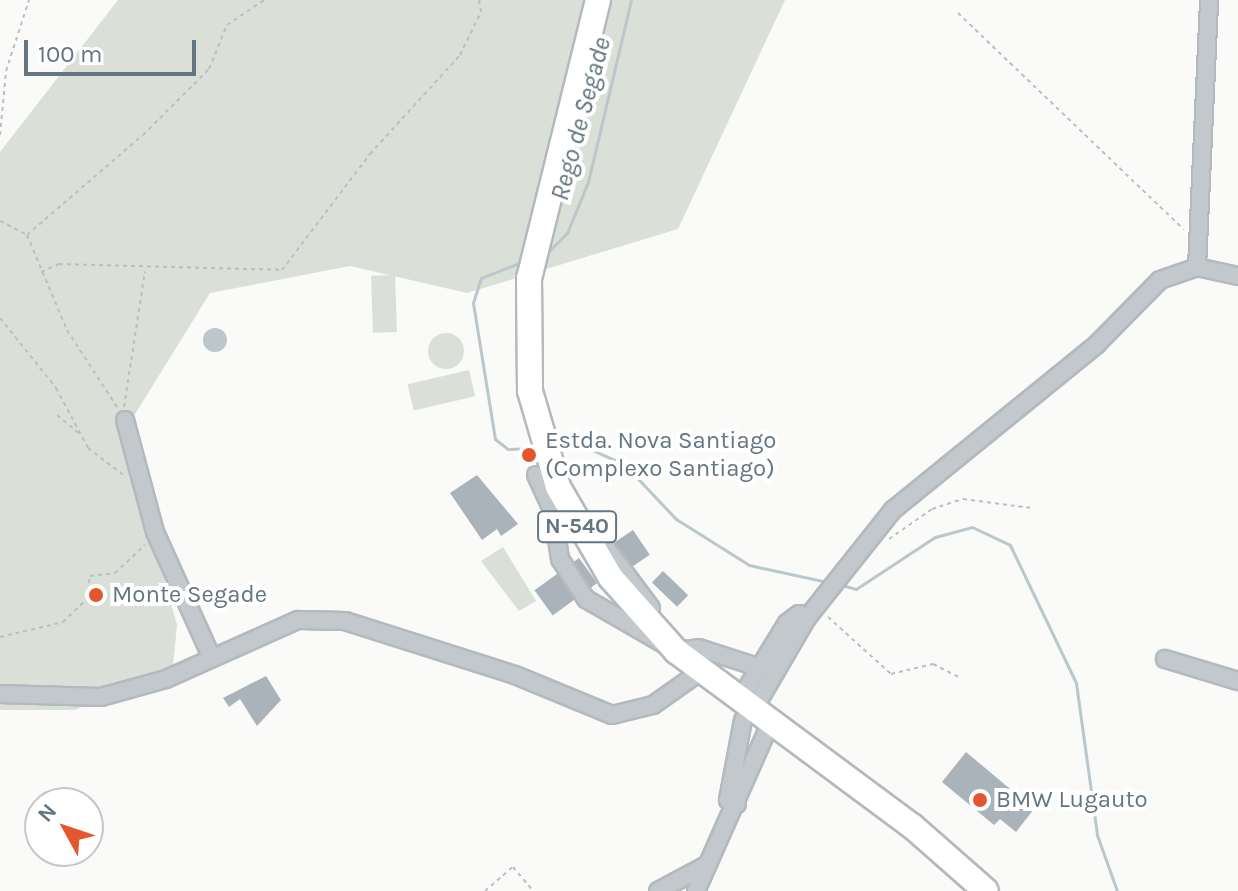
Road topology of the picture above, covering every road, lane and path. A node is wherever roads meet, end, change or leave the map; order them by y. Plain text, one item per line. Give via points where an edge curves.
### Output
1 (29, 0) edge
2 (264, 0) edge
3 (479, 0) edge
4 (598, 0) edge
5 (1209, 0) edge
6 (958, 13) dead end
7 (0, 135) edge
8 (0, 221) edge
9 (27, 235) junction
10 (1199, 239) junction
11 (1197, 267) junction
12 (41, 272) junction
13 (145, 272) junction
14 (1238, 276) edge
15 (0, 318) edge
16 (57, 415) dead end
17 (125, 420) junction
18 (82, 435) junction
19 (536, 475) dead end
20 (558, 487) junction
21 (145, 495) junction
22 (1032, 508) dead end
23 (155, 532) junction
24 (870, 536) junction
25 (653, 611) junction
26 (812, 611) junction
27 (0, 637) edge
28 (683, 652) junction
29 (211, 656) junction
30 (1165, 659) dead end
31 (757, 667) junction
32 (958, 677) dead end
33 (1238, 681) edge
34 (0, 694) edge
35 (754, 710) junction
36 (737, 804) junction
37 (705, 866) junction
38 (485, 891) edge
39 (533, 891) edge
40 (658, 891) edge
41 (696, 891) edge
42 (986, 891) edge

1 - 7 path via 6,71
2 - 9 path via 227,25 209,69 143,135
3 - 13 path via 481,12 460,55 370,154 282,270
4 - 20 highway, N-540 via 534,241 529,278 530,391
5 - 10 street
6 - 10 path
8 - 9 path
9 - 12 path
10 - 11 street
11 - 14 street
11 - 24 street via 1160,280 1096,345 953,457
12 - 13 path via 59,264
12 - 17 path via 67,330
13 - 17 path via 122,397
15 - 18 path via 56,388
16 - 18 path
17 - 21 street
18 - 21 path
19 - 28 street via 553,512 560,559 586,599
20 - 25 street
20 - 28 highway, N-540 via 611,578
21 - 23 street
22 - 24 path via 963,499 932,509 885,542
23 - 27 path via 115,573 90,576 87,599 63,622
23 - 29 street
24 - 26 street
25 - 28 street
25 - 28 street
26 - 31 street via 787,623
26 - 32 path via 891,674 933,664
26 - 35 street
28 - 29 street via 653,705 612,715 515,675 345,621 298,620
28 - 31 street
28 - 35 highway, N-540
29 - 34 street via 166,679 101,697
30 - 33 street
31 - 35 street
35 - 36 street
35 - 36 street via 728,800
35 - 42 highway, N-540 via 912,826
36 - 37 street
37 - 40 street
37 - 41 street
38 - 39 path via 513,867

